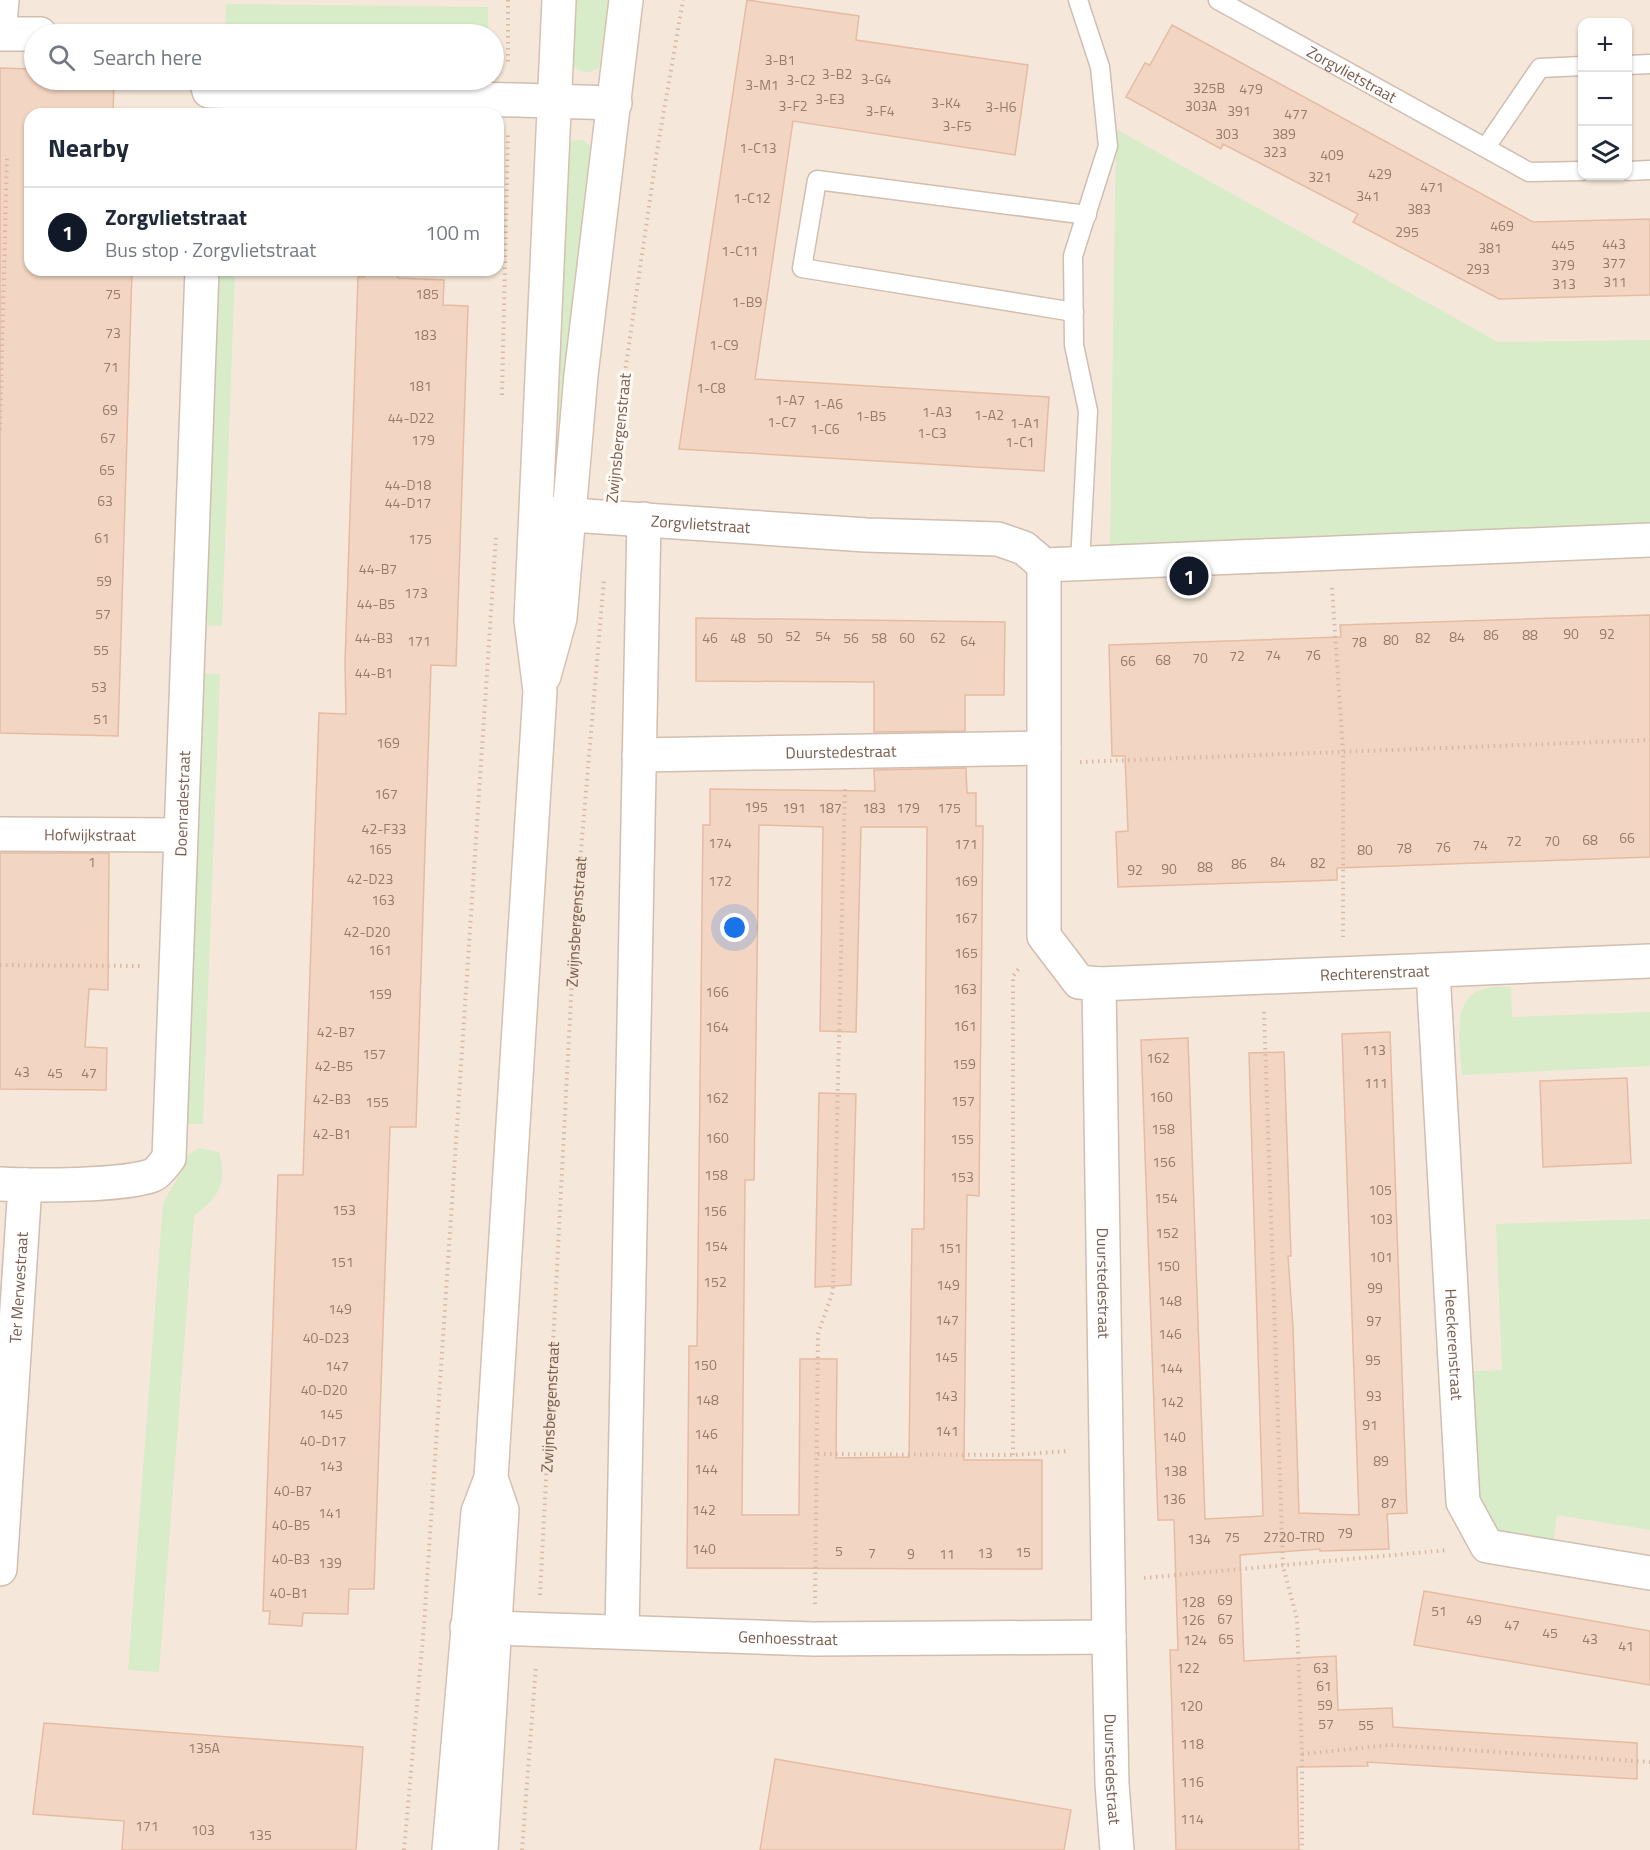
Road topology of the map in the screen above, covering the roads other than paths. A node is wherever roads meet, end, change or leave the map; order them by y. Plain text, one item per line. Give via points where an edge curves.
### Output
1 (2, 0) edge
2 (559, 0) edge
3 (626, 0) edge
4 (1078, 0) edge
5 (1218, 0) edge
6 (0, 24) edge
7 (0, 34) edge
8 (24, 34) edge
9 (1650, 64) edge
10 (1632, 65) edge
11 (1578, 66) edge
12 (207, 95) edge
13 (554, 100) junction
14 (615, 103) junction
15 (1486, 147) junction
16 (1650, 170) edge
17 (1578, 171) edge
18 (1632, 171) edge
19 (1087, 215) junction
20 (202, 276) edge
21 (1074, 312) junction
22 (535, 512) junction
23 (569, 515) junction
24 (644, 519) junction
25 (1650, 540) edge
26 (1080, 563) junction
27 (1044, 565) junction
28 (540, 691) junction
29 (639, 755) junction
30 (1044, 756) junction
31 (0, 834) edge
32 (179, 834) junction
33 (1650, 961) edge
34 (1433, 970) junction
35 (1099, 984) junction
36 (12, 1185) edge
37 (0, 1569) edge
38 (1650, 1573) edge
39 (482, 1628) junction
40 (622, 1631) junction
41 (1108, 1637) junction
42 (449, 1850) edge
43 (481, 1850) edge
44 (1117, 1850) edge

1 - 6 street
2 - 13 street
3 - 14 street
4 - 19 lane via 1100,67 1108,146
5 - 15 lane, Zorgvlietstraat
7 - 8 street
9 - 10 lane
11 - 15 lane via 1540,68
12 - 13 street
13 - 14 street
13 - 22 street
14 - 23 street via 581,375
15 - 17 lane, Zorgvlietstraat via 1529,172
16 - 18 lane
19 - 21 lane via 1073,256
19 - 21 lane via 817,180 802,268
20 - 32 street, Doenradestraat
21 - 26 lane via 1074,345 1088,411
22 - 23 street, Zorgvlietstraat
22 - 28 street via 531,620
23 - 24 street, Zorgvlietstraat
23 - 28 street via 560,618
24 - 27 street, Zorgvlietstraat via 866,535 998,539 1024,548
24 - 29 street
25 - 26 street
26 - 27 street
27 - 30 street
28 - 39 street via 491,1478 478,1512
29 - 30 street, Duurstedestraat via 846,752
29 - 40 street
30 - 35 street via 1044,936 1079,982
31 - 32 street, Hofwijkstraat
32 - 36 street, Doenradestraat via 169,1158 156,1174 136,1180
33 - 34 street, Rechterenstraat
34 - 35 street, Rechterenstraat
34 - 38 street, Heeckerenstraat via 1463,1502 1487,1546
35 - 41 street, Duurstedestraat
36 - 37 street, Ter Merwestraat
39 - 40 street, Genhoesstraat
39 - 42 street
39 - 43 street
40 - 41 street, Genhoesstraat via 814,1639
41 - 44 street, Duurstedestraat

